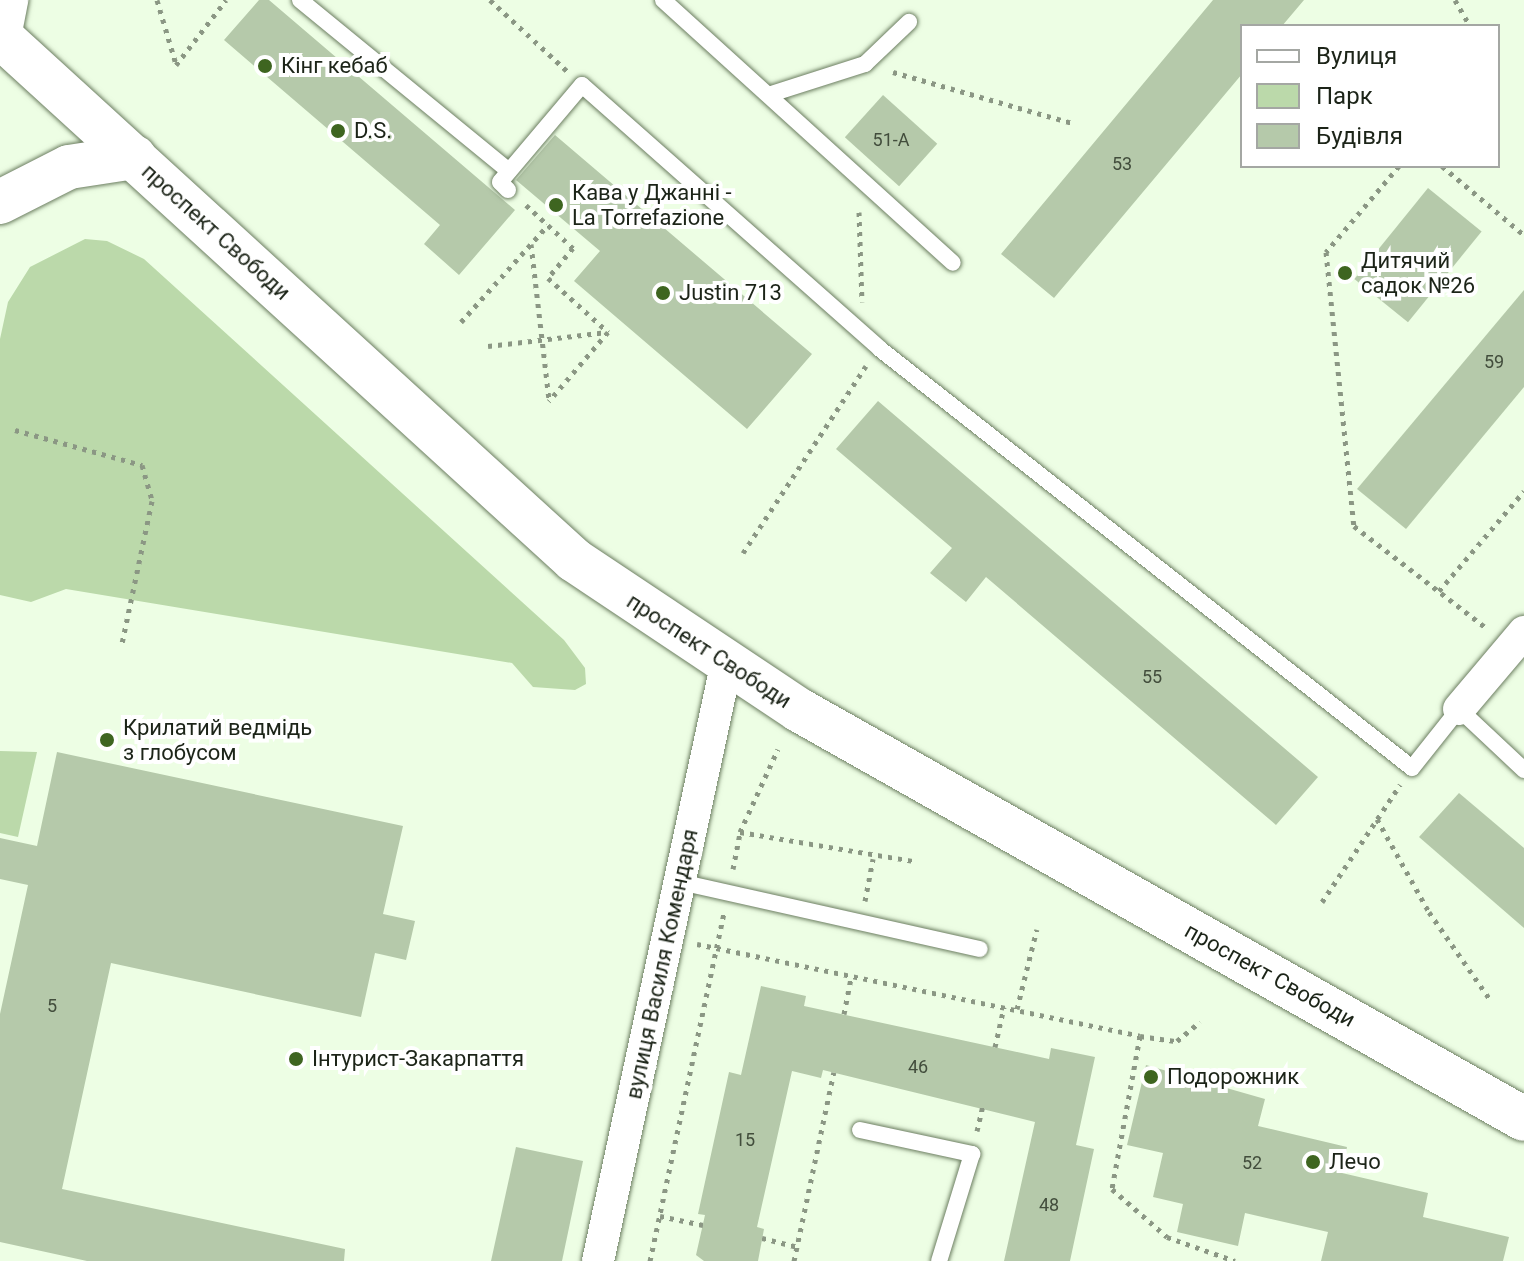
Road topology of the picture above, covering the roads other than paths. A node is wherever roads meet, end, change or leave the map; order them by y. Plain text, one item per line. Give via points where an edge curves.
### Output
1 (8, 0) edge
2 (300, 0) edge
3 (663, 0) edge
4 (909, 22) dead end
5 (0, 38) edge
6 (771, 94) junction
7 (134, 157) junction
8 (509, 171) junction
9 (508, 190) dead end
10 (0, 202) edge
11 (953, 263) dead end
12 (1517, 641) edge
13 (726, 666) junction
14 (1459, 709) junction
15 (1524, 770) edge
16 (680, 882) junction
17 (980, 949) dead end
18 (1524, 1119) edge
19 (860, 1130) dead end
20 (598, 1261) edge
21 (939, 1261) edge

1 - 5 street
2 - 8 lane
3 - 6 lane
4 - 6 lane via 865,64
5 - 7 main road, проспект Свободи
6 - 11 lane
7 - 10 main road via 69,167
7 - 13 main road, проспект Свободи via 574,560
8 - 9 lane via 500,182
8 - 14 lane via 582,85 863,335 1412,768
12 - 14 street
13 - 16 street, вулиця Василя Комендаря
13 - 18 main road, проспект Свободи
14 - 15 lane
16 - 17 lane
16 - 20 street, вулиця Василя Комендаря
19 - 21 lane via 972,1154

